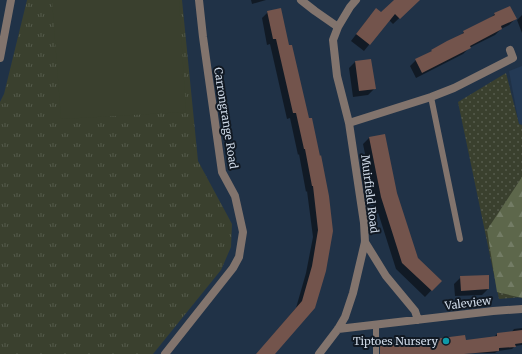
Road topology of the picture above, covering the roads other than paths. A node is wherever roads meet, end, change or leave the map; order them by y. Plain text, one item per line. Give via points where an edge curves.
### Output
1 (11, 0) edge
2 (199, 0) edge
3 (301, 0) edge
4 (356, 0) edge
5 (338, 27) junction
6 (510, 50) dead end
7 (0, 58) edge
8 (431, 97) junction
9 (349, 123) junction
10 (460, 238) dead end
11 (365, 242) junction
12 (522, 309) edge
13 (418, 320) junction
14 (376, 325) junction
15 (338, 329) junction
16 (165, 354) edge
17 (319, 354) edge
18 (376, 354) edge

1 - 7 street
2 - 16 street, Carrongrange Road via 222,172 236,202 243,232 242,244 240,257 233,268
3 - 5 street
4 - 5 street
5 - 9 street, Muirfield Road via 333,40 337,76
6 - 8 street via 513,58
8 - 9 street
8 - 10 lane
9 - 11 street, Muirfield Road
11 - 13 street via 386,276 415,311
11 - 15 street, Muirfield Road via 353,293
12 - 13 street, Valeview
13 - 14 street, Valeview
14 - 15 street, Valeview
14 - 18 lane
15 - 17 street, Muirfield Road

